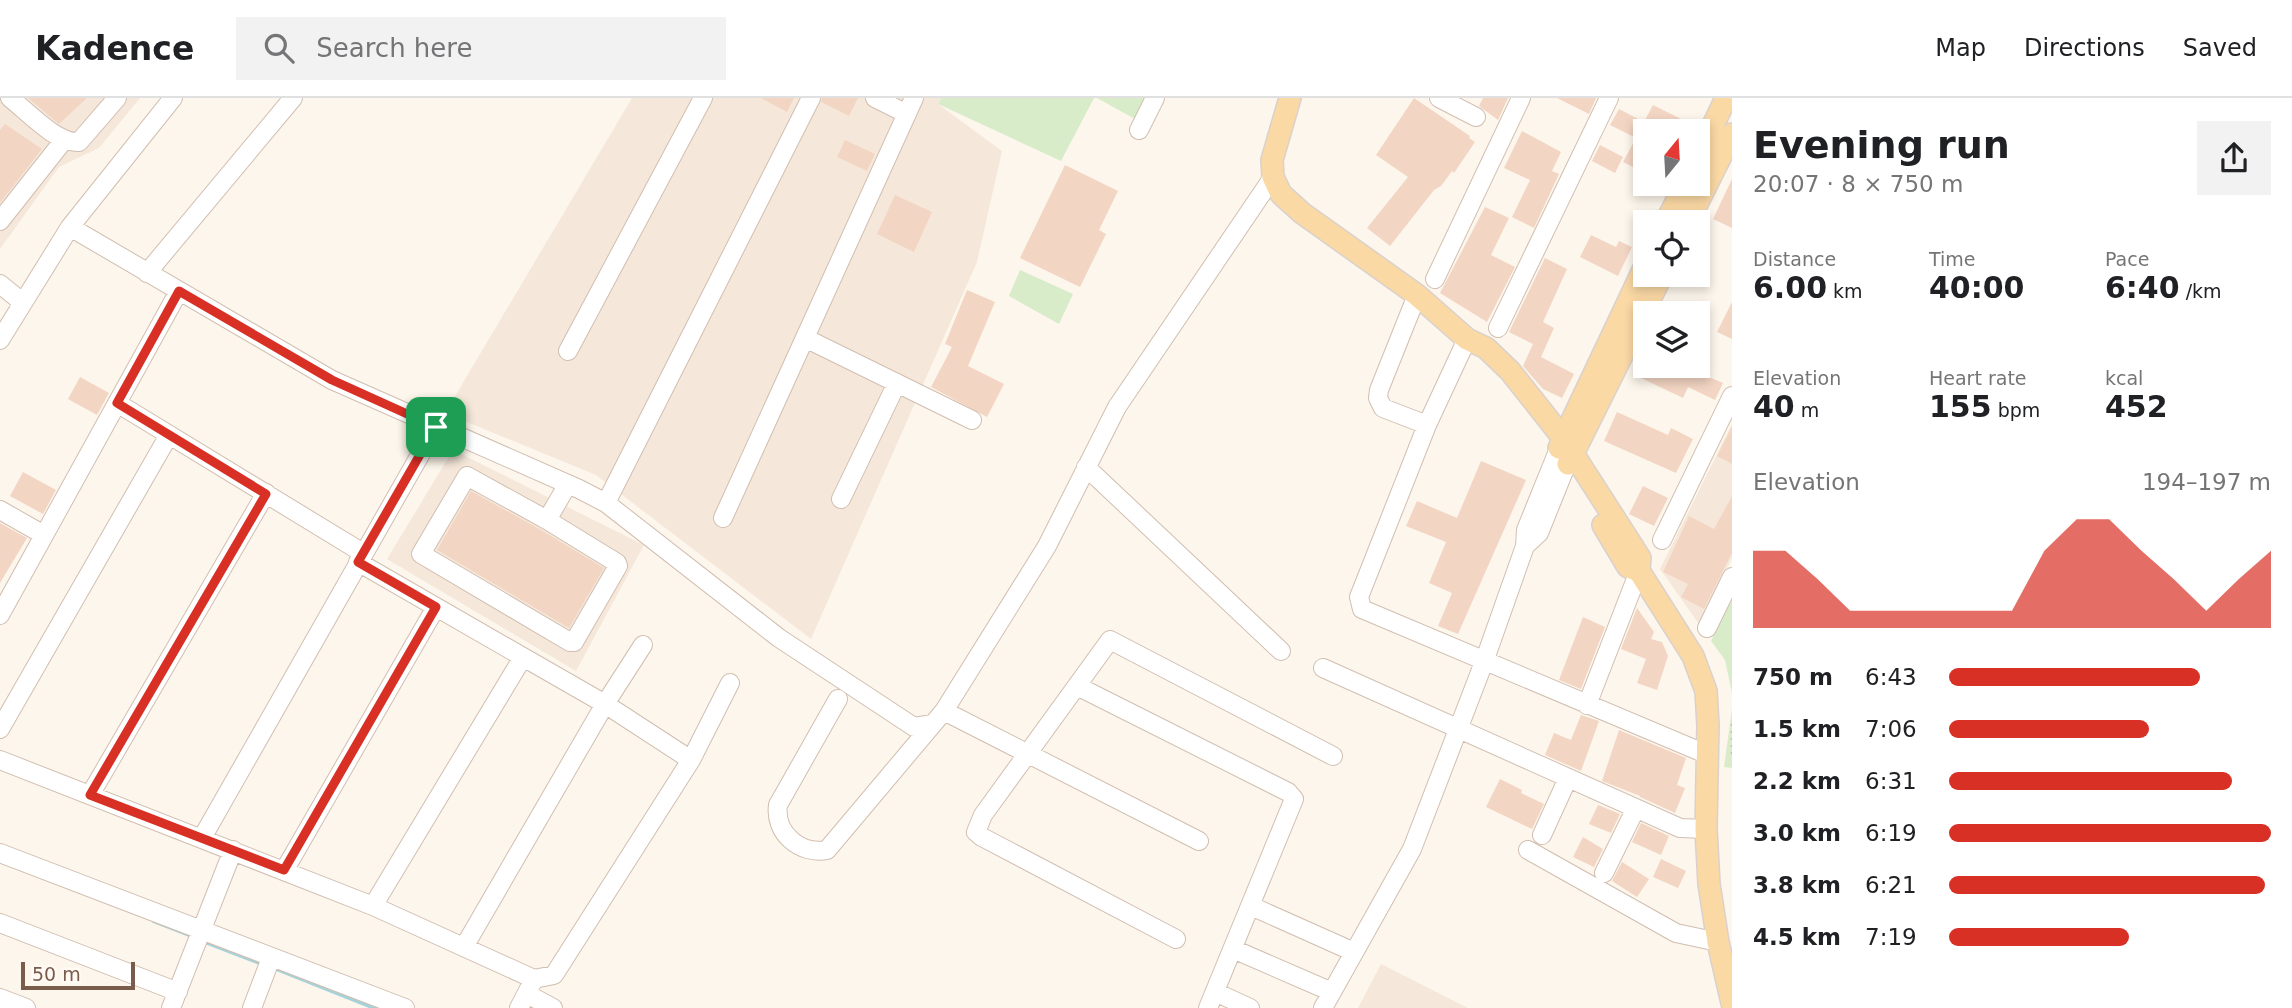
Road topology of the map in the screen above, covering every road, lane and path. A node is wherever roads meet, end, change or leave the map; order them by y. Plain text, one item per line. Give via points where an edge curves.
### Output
1 (10, 98) edge
2 (117, 98) edge
3 (173, 98) edge
4 (293, 98) edge
5 (703, 98) edge
6 (811, 98) edge
7 (875, 98) edge
8 (1155, 98) edge
9 (1290, 98) edge
10 (1439, 98) edge
11 (1521, 98) edge
12 (1609, 98) edge
13 (1726, 98) edge
14 (910, 106) edge
15 (1476, 117) dead end
16 (1139, 130) dead end
17 (1710, 132) edge
18 (1732, 134) edge
19 (64, 140) junction
20 (1273, 177) junction
21 (1694, 210) edge
22 (0, 221) edge
23 (70, 227) junction
24 (147, 273) junction
25 (1435, 279) dead end
26 (0, 284) edge
27 (1636, 287) edge
28 (1655, 287) edge
29 (179, 291) junction
30 (1416, 295) junction
31 (22, 302) junction
32 (1498, 328) dead end
33 (805, 338) junction
34 (1467, 339) junction
35 (0, 340) edge
36 (568, 351) dead end
37 (897, 383) junction
38 (1732, 396) edge
39 (117, 403) junction
40 (972, 420) dead end
41 (1427, 425) junction
42 (436, 427) junction
43 (169, 435) junction
44 (1565, 452) junction
45 (1086, 467) junction
46 (568, 484) junction
47 (266, 494) junction
48 (841, 499) dead end
49 (606, 503) junction
50 (0, 510) edge
51 (723, 518) dead end
52 (547, 520) junction
53 (44, 535) junction
54 (1662, 540) dead end
55 (360, 558) junction
56 (1639, 571) junction
57 (1732, 577) edge
58 (436, 607) junction
59 (0, 615) edge
60 (1707, 628) dead end
61 (643, 645) dead end
62 (1281, 652) dead end
63 (523, 657) junction
64 (1484, 662) junction
65 (1323, 668) dead end
66 (730, 684) dead end
67 (1077, 686) junction
68 (838, 699) dead end
69 (605, 704) junction
70 (1587, 705) junction
71 (938, 717) junction
72 (1732, 724) edge
73 (0, 729) edge
74 (1458, 730) junction
75 (1027, 753) junction
76 (1706, 754) junction
77 (1333, 756) dead end
78 (1732, 756) edge
79 (0, 760) edge
80 (691, 760) junction
81 (1568, 778) junction
82 (90, 795) junction
83 (1636, 808) junction
84 (1706, 829) junction
85 (1542, 835) dead end
86 (202, 838) junction
87 (1199, 841) dead end
88 (233, 850) junction
89 (1528, 850) dead end
90 (0, 852) edge
91 (284, 870) junction
92 (1604, 873) dead end
93 (373, 906) junction
94 (1251, 906) junction
95 (0, 923) edge
96 (202, 930) junction
97 (1177, 939) dead end
98 (1717, 943) junction
99 (464, 947) junction
100 (1233, 949) junction
101 (1354, 952) junction
102 (271, 958) junction
103 (1729, 980) edge
104 (1332, 992) junction
105 (527, 994) edge
106 (0, 998) edge
107 (174, 1000) edge
108 (1211, 1000) edge
109 (1732, 1003) edge
110 (26, 1008) edge
111 (253, 1008) edge
112 (405, 1008) edge
113 (553, 1008) edge
114 (1250, 1008) edge
115 (1323, 1008) edge

1 - 19 street
2 - 19 street via 79,142
3 - 23 street
4 - 24 street
5 - 36 street
6 - 49 street
7 - 14 street
8 - 16 street
9 - 20 main road via 1272,160
10 - 15 street
11 - 25 street
12 - 32 street
13 - 17 main road
14 - 33 street
18 - 21 main road
19 - 22 street
20 - 30 main road via 1281,194 1302,213
20 - 45 street via 1142,368
23 - 24 street
23 - 31 street
24 - 29 street
26 - 31 street
27 - 44 main road
28 - 44 main road
29 - 39 street
29 - 42 street via 332,380
30 - 34 main road
30 - 41 street via 1378,398 1383,408
31 - 35 street
33 - 37 street
33 - 51 street
34 - 41 street
34 - 44 main road via 1486,348 1510,371
37 - 40 street
37 - 48 street
38 - 54 street
39 - 43 street
39 - 53 street
41 - 64 street via 1359,604
42 - 46 street
42 - 55 street
43 - 47 street
43 - 73 street
44 - 56 main road via 1640,558
44 - 64 street via 1539,533 1525,546
45 - 62 street
45 - 71 street via 1047,546
46 - 49 street
46 - 52 street
47 - 55 street
47 - 82 street
49 - 71 street via 779,638 914,727
50 - 53 street
52 - 52 street via 618,565 574,642 421,554 467,476
53 - 59 street
55 - 58 street
55 - 86 street
56 - 70 street
56 - 76 main road via 1693,656 1706,691
57 - 60 street
58 - 63 street
58 - 91 street
61 - 69 street
63 - 69 street
63 - 93 street
64 - 70 street
64 - 74 street
65 - 74 street
66 - 80 street
67 - 75 street
67 - 77 street via 1110,640
67 - 94 street via 1292,794 1292,807
68 - 71 street via 778,805 776,817 785,834 808,851 827,850
69 - 80 street
69 - 99 street
70 - 76 street
71 - 75 street
72 - 78 path
74 - 81 street
74 - 101 street via 1412,849
75 - 87 street
75 - 97 street via 976,832
76 - 84 main road
79 - 82 street
80 - 105 street via 554,975
81 - 83 street
81 - 85 street
82 - 86 street
83 - 84 street via 1681,828
83 - 92 street
84 - 98 main road
86 - 88 street
88 - 91 street
88 - 96 street
89 - 98 street via 1676,933
90 - 96 street
91 - 93 street
93 - 99 street
94 - 100 street
94 - 101 street
95 - 107 street
96 - 102 street
96 - 107 street
98 - 103 main road
99 - 105 street
100 - 104 street
100 - 108 street
101 - 104 street
102 - 111 street
102 - 112 street
103 - 109 main road
104 - 115 street
105 - 113 street
106 - 110 street
108 - 114 street

